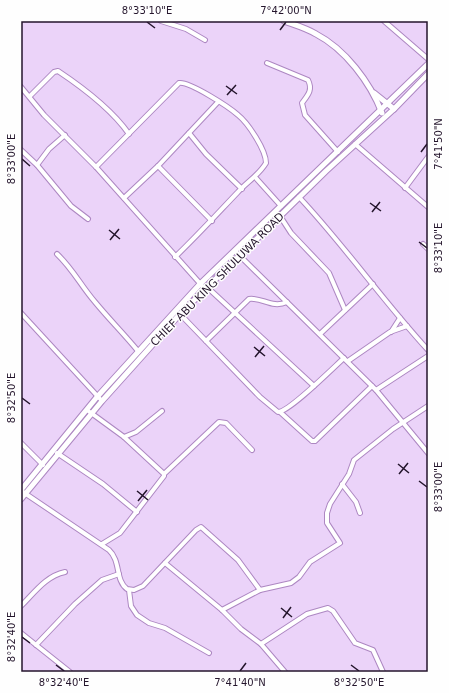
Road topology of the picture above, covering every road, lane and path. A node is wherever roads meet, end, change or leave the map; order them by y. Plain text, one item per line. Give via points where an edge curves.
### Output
1 (161, 21) edge
2 (284, 21) edge
3 (384, 21) edge
4 (205, 40) dead end
5 (428, 59) edge
6 (267, 63) dead end
7 (428, 64) edge
8 (428, 74) edge
9 (21, 87) edge
10 (30, 96) junction
11 (393, 99) junction
12 (379, 100) junction
13 (218, 102) junction
14 (388, 104) junction
15 (394, 109) junction
16 (381, 110) junction
17 (383, 118) junction
18 (372, 120) junction
19 (189, 133) junction
20 (129, 134) junction
21 (64, 135) junction
22 (356, 144) junction
23 (21, 150) edge
24 (338, 152) junction
25 (428, 157) edge
26 (37, 165) junction
27 (158, 166) junction
28 (96, 167) junction
29 (254, 177) junction
30 (242, 188) junction
31 (405, 188) junction
32 (299, 197) junction
33 (124, 198) junction
34 (282, 206) junction
35 (428, 207) edge
36 (280, 216) junction
37 (88, 219) dead end
38 (212, 221) junction
39 (422, 244) dead end
40 (428, 248) edge
41 (235, 251) junction
42 (57, 254) dead end
43 (240, 255) junction
44 (175, 257) junction
45 (200, 284) junction
46 (373, 284) junction
47 (206, 288) junction
48 (287, 302) junction
49 (345, 310) junction
50 (21, 313) edge
51 (236, 313) junction
52 (180, 314) junction
53 (400, 318) junction
54 (407, 326) junction
55 (390, 332) junction
56 (320, 334) junction
57 (206, 341) junction
58 (138, 350) junction
59 (428, 350) edge
60 (428, 356) edge
61 (346, 359) junction
62 (314, 386) junction
63 (374, 388) junction
64 (97, 397) junction
65 (102, 401) junction
66 (428, 406) edge
67 (162, 411) dead end
68 (90, 412) junction
69 (280, 412) junction
70 (404, 422) junction
71 (124, 437) junction
72 (21, 443) edge
73 (252, 450) dead end
74 (56, 452) junction
75 (428, 453) edge
76 (44, 466) junction
77 (164, 474) junction
78 (342, 484) junction
79 (23, 491) edge
80 (21, 499) edge
81 (137, 512) junction
82 (360, 513) dead end
83 (102, 544) junction
84 (165, 563) junction
85 (65, 572) dead end
86 (119, 574) junction
87 (129, 590) junction
88 (258, 590) junction
89 (21, 606) edge
90 (222, 610) junction
91 (21, 633) edge
92 (261, 644) junction
93 (36, 645) junction
94 (209, 653) dead end
95 (70, 672) edge
96 (285, 672) edge
97 (383, 672) edge

1 - 4 street via 186,29
2 - 12 street via 315,33 329,43 350,62
3 - 5 street
6 - 24 street via 308,80 311,88 302,103 303,112
7 - 11 street
8 - 15 street, CHIEF ABU KING SHULUWA ROAD
9 - 10 street
10 - 20 street via 58,71 74,81 118,120
10 - 21 street
11 - 12 street
11 - 14 street
12 - 14 street
12 - 16 street
12 - 18 street
13 - 19 street
13 - 20 street via 187,83 179,83
13 - 29 street via 243,119 265,156 266,162
14 - 15 street
14 - 16 street
15 - 17 street, CHIEF ABU KING SHULUWA ROAD
16 - 17 street
16 - 18 street
17 - 22 street, CHIEF ABU KING SHULUWA ROAD
18 - 24 street
19 - 27 street
19 - 30 street via 206,154
20 - 28 street
21 - 26 street via 48,149
21 - 28 street
22 - 31 street
22 - 32 street, CHIEF ABU KING SHULUWA ROAD
23 - 26 street
24 - 34 street
25 - 31 street
26 - 37 street via 71,206
27 - 33 street
27 - 38 street
28 - 33 street
29 - 30 street
29 - 34 street
30 - 38 street
31 - 35 street
32 - 36 street, CHIEF ABU KING SHULUWA ROAD
32 - 46 street via 335,236
33 - 44 street
34 - 41 street
36 - 43 street, CHIEF ABU KING SHULUWA ROAD
36 - 49 street via 291,233 329,273
38 - 44 street
39 - 40 street
41 - 43 street
41 - 45 street
42 - 58 street
43 - 47 street, CHIEF ABU KING SHULUWA ROAD
43 - 48 street
44 - 45 street
45 - 47 street
45 - 58 street
46 - 49 street
46 - 53 street
47 - 51 street
47 - 52 street, CHIEF ABU KING SHULUWA ROAD
48 - 51 street via 269,304 253,298
48 - 56 street
49 - 56 street
50 - 64 street
51 - 57 street
51 - 62 street
52 - 57 street
52 - 65 street, CHIEF ABU KING SHULUWA ROAD
53 - 54 street
53 - 55 street
54 - 55 street
54 - 59 street
55 - 61 street
56 - 61 street
57 - 69 street via 260,397
58 - 64 street
60 - 63 street
61 - 62 street
61 - 63 street
62 - 69 street
63 - 69 street via 315,441
63 - 70 street
64 - 65 street
64 - 68 street
65 - 68 street, CHIEF ABU KING SHULUWA ROAD
66 - 70 street
67 - 71 street via 141,429
68 - 71 street
68 - 74 street, CHIEF ABU KING SHULUWA ROAD
70 - 75 street
70 - 78 street via 356,458
71 - 77 street
72 - 76 street
73 - 77 street via 226,423 219,422
74 - 76 street, CHIEF ABU KING SHULUWA ROAD
74 - 81 street
76 - 79 street, CHIEF ABU KING SHULUWA ROAD
77 - 81 street via 161,483
78 - 82 street via 356,502
78 - 88 street via 327,513 328,522 340,543 310,562 291,583
79 - 80 street, CHIEF ABU KING SHULUWA ROAD
79 - 83 street
81 - 83 street via 120,533
83 - 86 street via 112,552
84 - 87 street via 143,586
84 - 88 street via 196,530 202,528 238,560
84 - 90 street
85 - 89 street via 47,580
86 - 87 street via 123,586
86 - 93 street via 102,580
87 - 94 street via 131,606 138,615
88 - 90 street
90 - 92 street
91 - 93 street
92 - 96 street
92 - 97 street via 307,614 328,608 333,611 354,643 373,650
93 - 95 street

